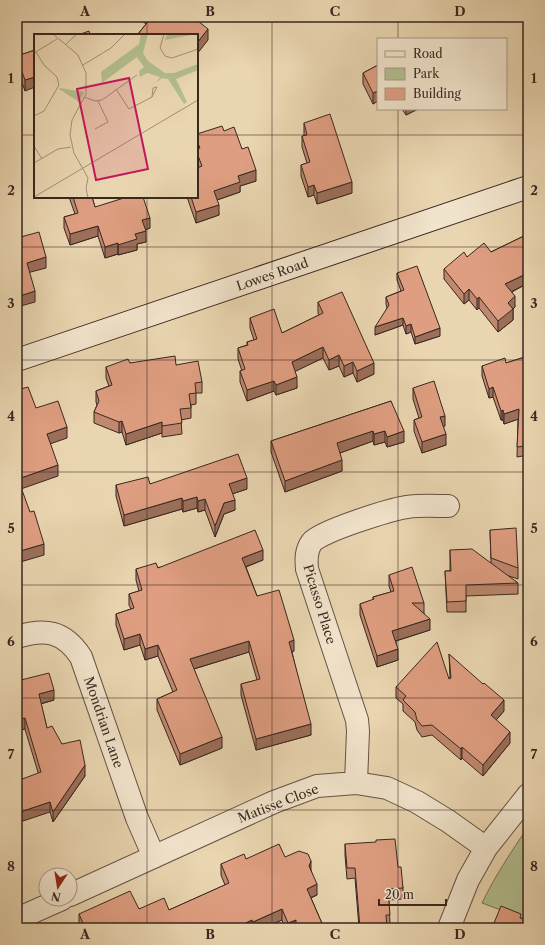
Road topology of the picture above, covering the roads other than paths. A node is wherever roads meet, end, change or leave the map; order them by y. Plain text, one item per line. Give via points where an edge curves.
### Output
1 (528, 187) edge
2 (17, 360) edge
3 (448, 506) dead end
4 (17, 637) edge
5 (356, 783) junction
6 (528, 795) edge
7 (486, 848) junction
8 (154, 857) junction
9 (78, 891) edge
10 (44, 907) edge
11 (17, 919) edge
12 (449, 928) edge

1 - 2 street, Lowes Road
3 - 5 street, Picasso Place via 392,510 331,531 313,541 308,548 307,569 357,720
4 - 8 street, Mondrian Lane via 39,632 52,633 74,646 81,657 136,818
5 - 7 street, Matisse Close via 387,788 417,802
5 - 8 street, Matisse Close via 317,786 274,802
6 - 7 street
7 - 12 street via 468,880
8 - 9 street, Matisse Close
10 - 11 street

